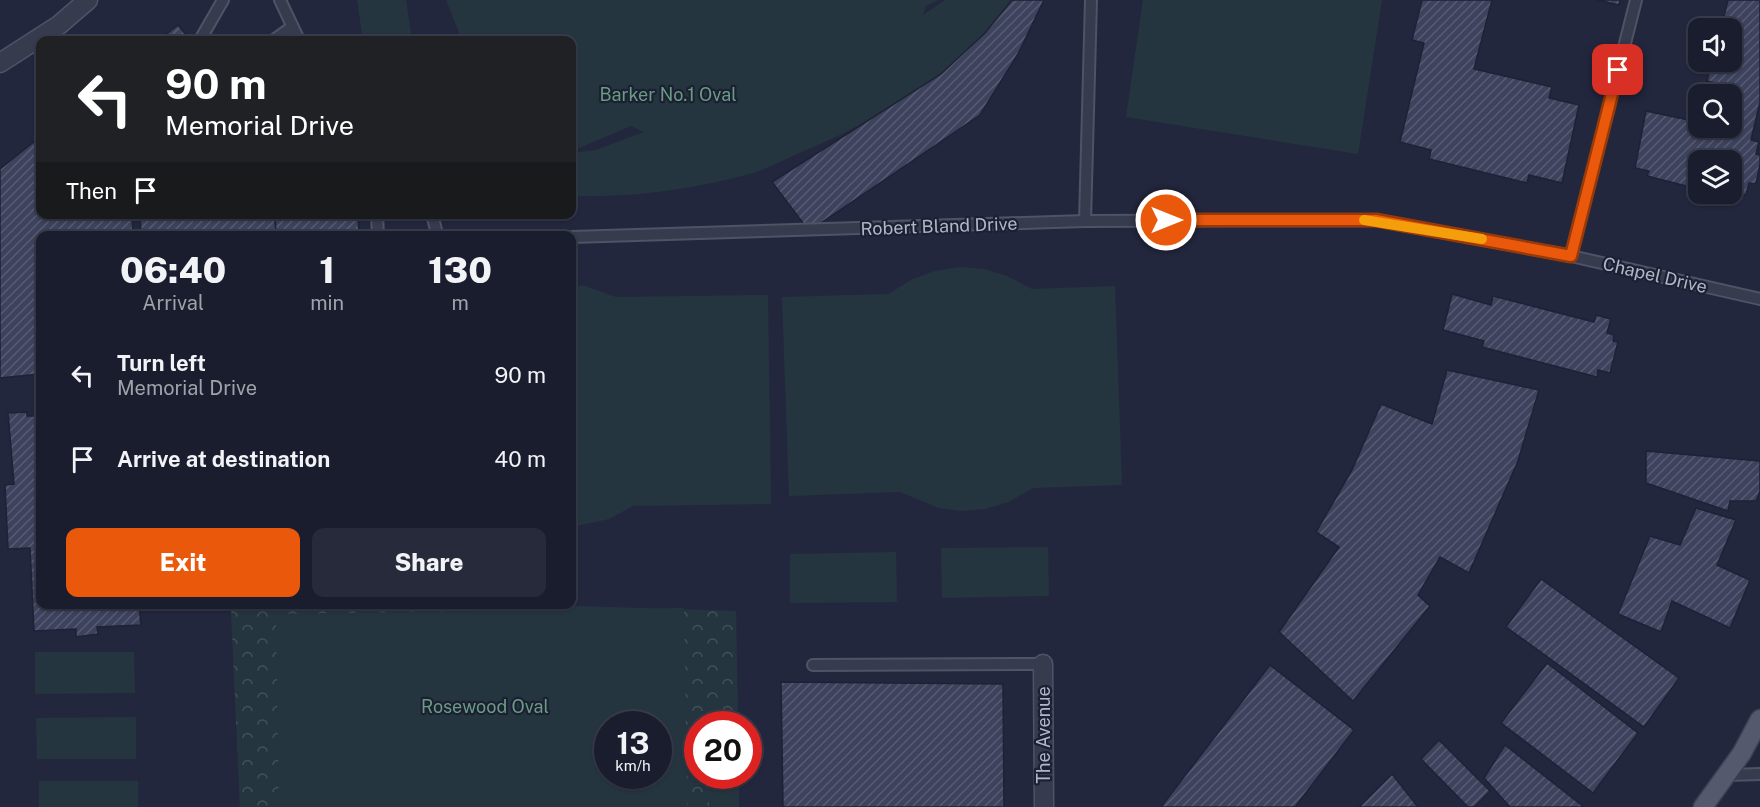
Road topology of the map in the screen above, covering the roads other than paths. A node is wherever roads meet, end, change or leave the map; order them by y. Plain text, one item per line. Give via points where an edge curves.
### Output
1 (88, 0) edge
2 (223, 0) edge
3 (280, 0) edge
4 (1091, 0) edge
5 (1636, 0) edge
6 (292, 27) junction
7 (42, 36) edge
8 (202, 36) edge
9 (280, 36) edge
10 (297, 36) edge
11 (36, 40) edge
12 (0, 63) edge
13 (1085, 221) junction
14 (576, 237) edge
15 (1571, 256) junction
16 (1760, 299) edge
17 (1043, 664) joint
18 (813, 665) dead end
19 (1760, 719) edge
20 (1760, 774) edge
21 (1727, 775) junction
22 (1044, 807) edge
23 (1703, 807) edge

1 - 7 street
2 - 8 lane
3 - 6 lane
4 - 13 lane
5 - 15 lane
6 - 9 lane
6 - 10 lane
11 - 12 street
13 - 14 lane, Robert Bland Drive
13 - 15 lane, Chapel Drive via 1376,220
15 - 16 lane, Chapel Drive
17 - 18 lane
17 - 22 street, The Avenue
19 - 21 main road
20 - 21 lane
21 - 23 main road

